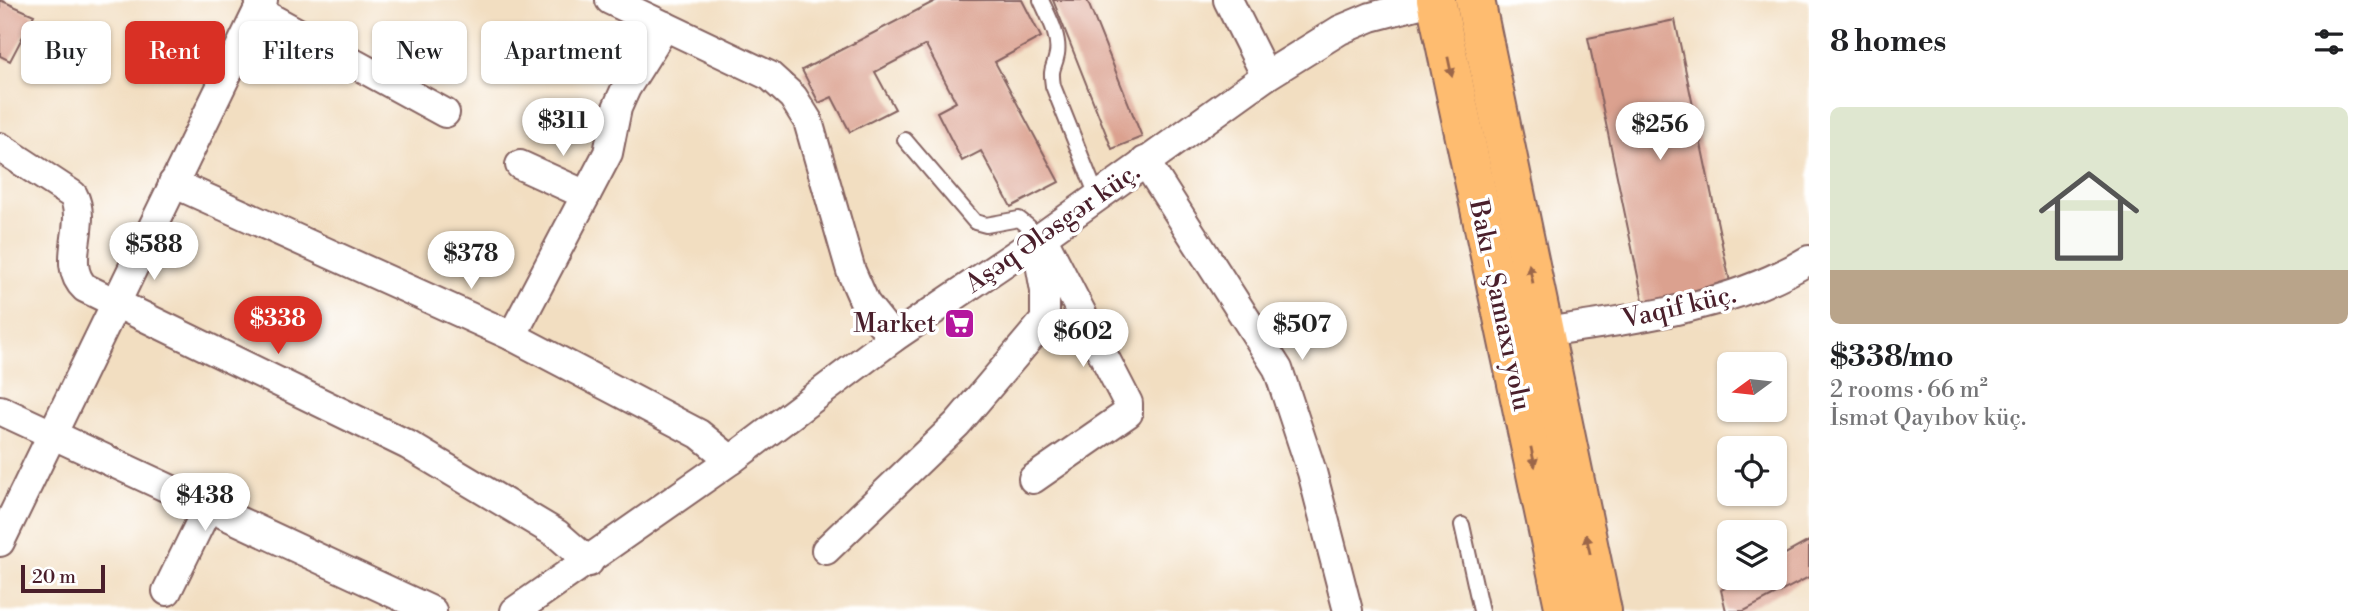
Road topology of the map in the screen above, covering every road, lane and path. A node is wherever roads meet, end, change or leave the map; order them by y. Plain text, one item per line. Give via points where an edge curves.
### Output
1 (610, 0) edge
2 (1041, 0) edge
3 (1227, 0) edge
4 (1436, 0) edge
5 (1475, 0) edge
6 (260, 6) edge
7 (1383, 7) edge
8 (665, 26) junction
9 (1266, 76) junction
10 (445, 113) dead end
11 (905, 140) dead end
12 (0, 147) edge
13 (1145, 161) junction
14 (520, 165) dead end
15 (173, 183) junction
16 (586, 195) junction
17 (1097, 196) junction
18 (1039, 239) junction
19 (1809, 260) edge
20 (116, 305) junction
21 (1544, 332) junction
22 (512, 336) junction
23 (892, 338) junction
24 (0, 410) edge
25 (51, 435) junction
26 (731, 460) junction
27 (1033, 479) dead end
28 (208, 507) junction
29 (1462, 525) dead end
30 (0, 542) edge
31 (826, 550) dead end
32 (589, 562) junction
33 (167, 591) dead end
34 (432, 611) edge
35 (515, 611) edge
36 (1348, 611) edge
37 (1481, 611) edge
38 (1565, 611) edge
39 (1602, 611) edge

1 - 8 street
2 - 17 lane via 1055,35 1057,54 1050,69 1053,86
3 - 9 street
4 - 7 street, Aşəq Ələsgər küç.
4 -> 38 highway, Bakı - Şamaxı yolu
21 -> 5 highway, Bakı - Şamaxı yolu
6 - 10 street
6 - 15 street
7 - 9 street, Aşəq Ələsgər küç.
8 - 16 street via 626,88 608,153
8 - 23 street via 770,76 793,97 808,121 851,271 865,303
9 - 13 street, Aşəq Ələsgər küç.
11 - 18 lane via 975,222 986,225 1019,219
12 - 20 street via 73,195 79,206 74,268 78,281
13 - 17 street, Aşəq Ələsgər küç.
13 - 36 street via 1278,369 1312,472
14 - 16 street
15 - 20 street
15 - 22 street
16 - 22 street
17 - 18 street, Aşəq Ələsgər küç.
18 - 23 street, Aşəq Ələsgər küç.
18 - 27 street via 1128,402 1128,413
18 - 31 street via 1045,320 957,424
19 - 21 street, Vaqif küç. via 1726,298
20 - 25 street
20 - 32 street via 408,445 557,534
39 -> 21 highway, Bakı - Şamaxı yolu
22 - 26 street via 699,433
23 - 26 street, Aşəq Ələsgər küç.
24 - 25 street
25 - 28 street
25 - 30 street
26 - 32 street, Aşəq Ələsgər küç.
28 - 33 street
28 - 34 street
29 - 37 lane
32 - 35 street, Aşəq Ələsgər küç.

